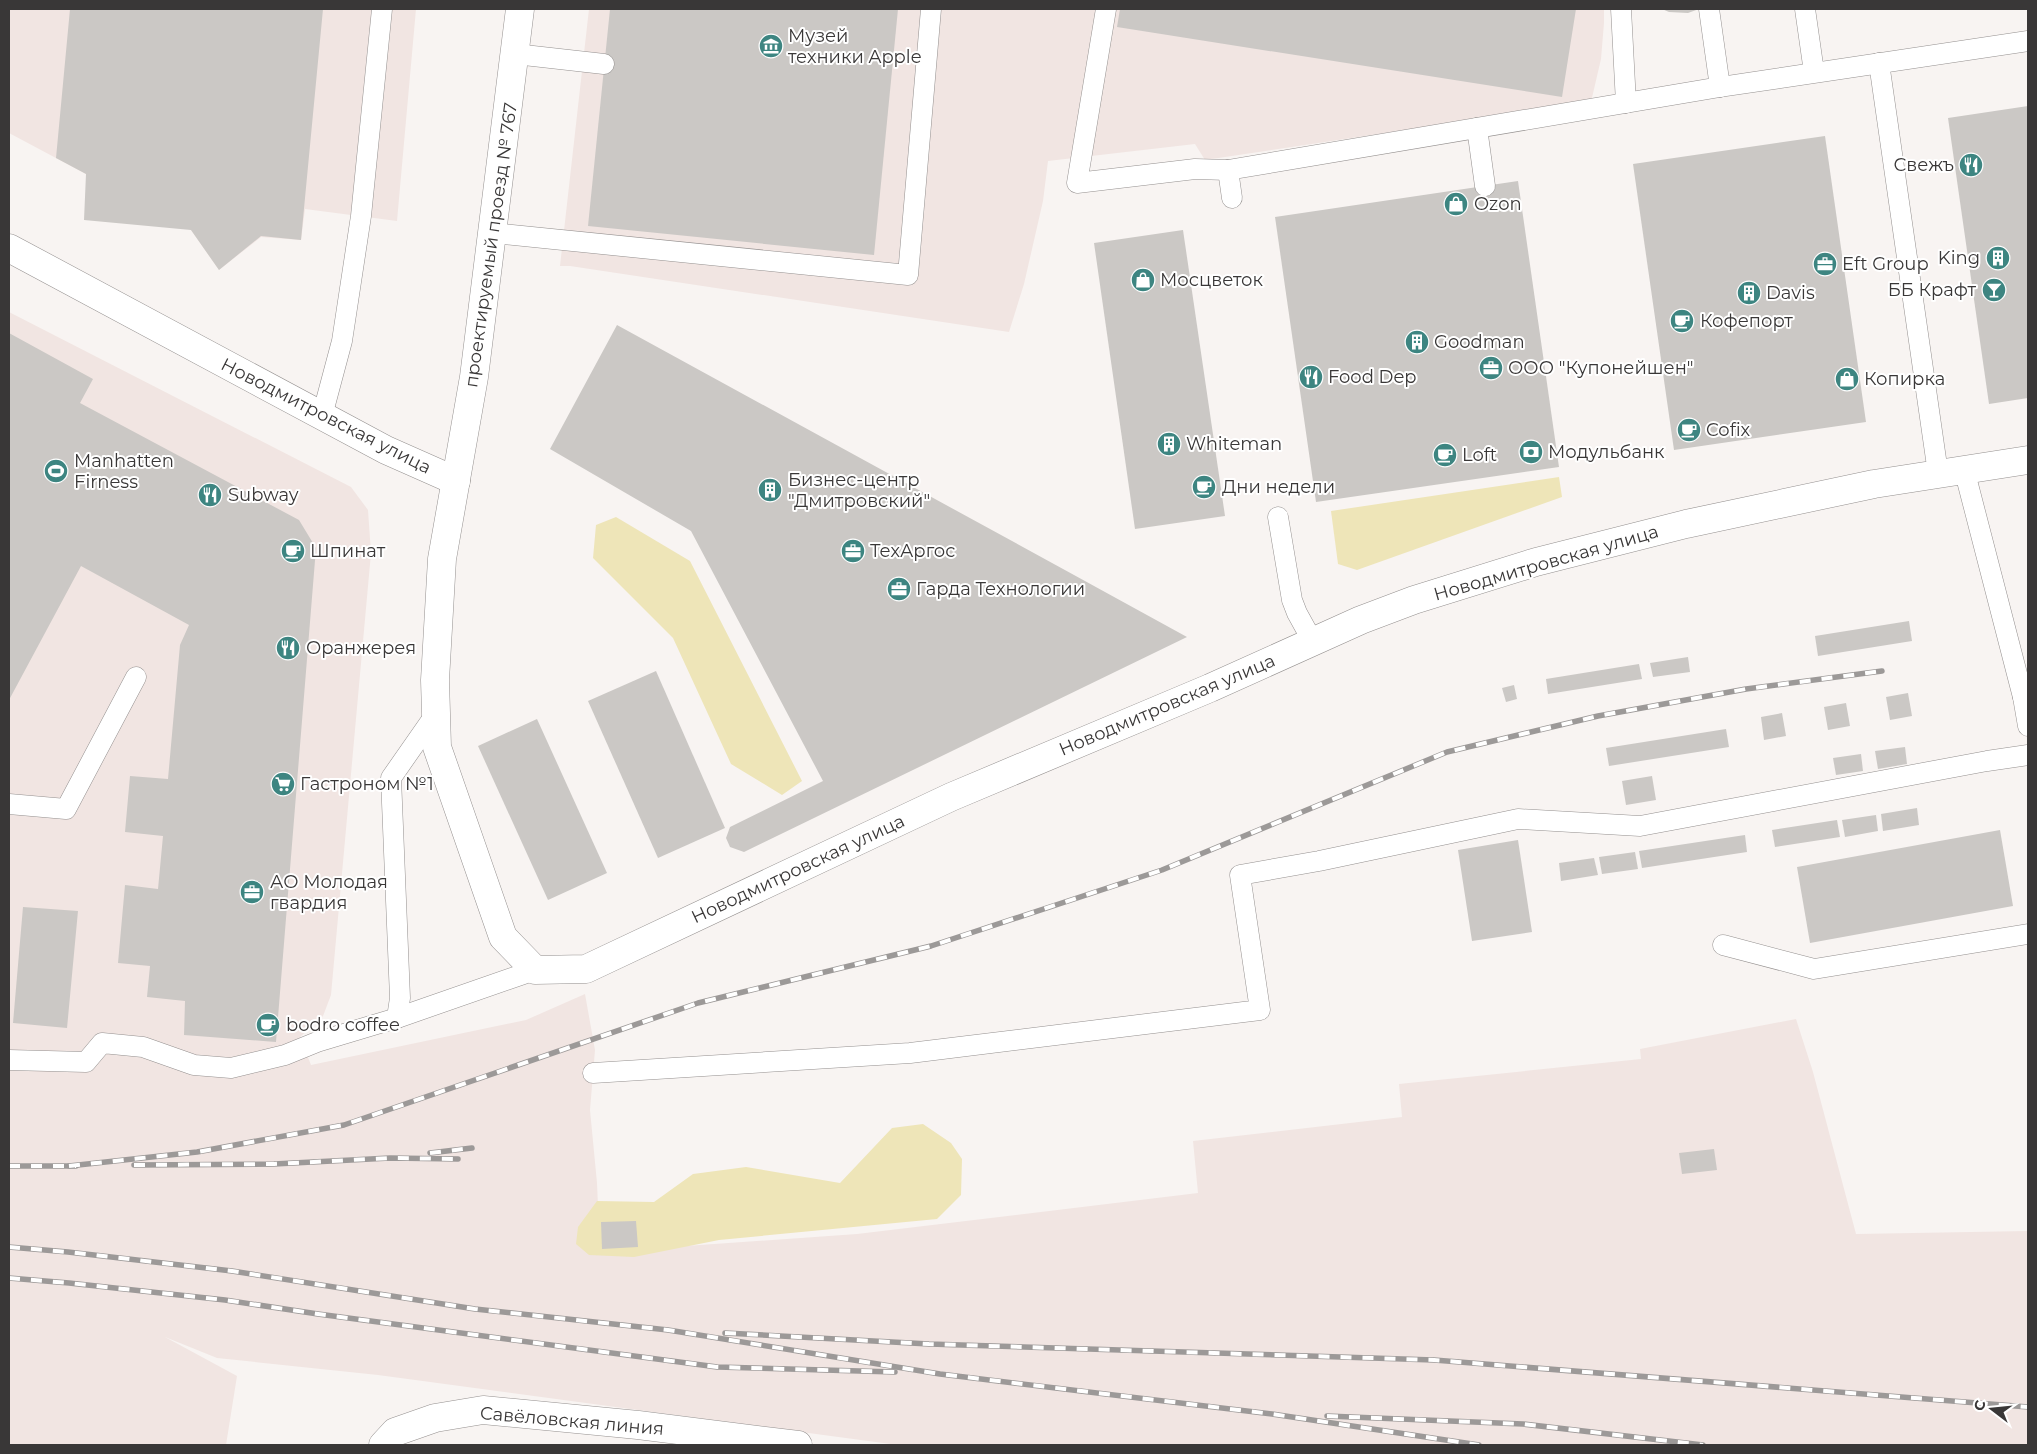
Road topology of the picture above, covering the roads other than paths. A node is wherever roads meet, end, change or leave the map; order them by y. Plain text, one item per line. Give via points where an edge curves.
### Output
1 (382, 9) edge
2 (520, 9) edge
3 (931, 9) edge
4 (1106, 9) edge
5 (1621, 9) edge
6 (1709, 9) edge
7 (1805, 9) edge
8 (2028, 41) edge
9 (516, 54) junction
10 (1879, 63) junction
11 (604, 64) dead end
12 (1814, 72) junction
13 (1720, 87) junction
14 (1626, 103) junction
15 (1477, 128) junction
16 (1228, 170) junction
17 (1485, 186) dead end
18 (1232, 198) dead end
19 (493, 233) junction
20 (9, 248) edge
21 (322, 416) junction
22 (2028, 460) edge
23 (1951, 471) junction
24 (456, 481) junction
25 (1278, 517) dead end
26 (1312, 642) junction
27 (136, 677) dead end
28 (2026, 696) edge
29 (435, 715) junction
30 (2028, 726) edge
31 (2028, 755) edge
32 (9, 804) edge
33 (2028, 934) edge
34 (1723, 945) dead end
35 (535, 970) junction
36 (397, 1018) junction
37 (9, 1060) edge
38 (593, 1073) dead end
39 (752, 1442) edge
40 (383, 1445) edge
41 (798, 1445) edge

1 - 21 lane via 361,216 342,341
2 - 9 street, проектируемый проезд № 767
3 - 19 lane via 908,275
4 - 16 lane via 1077,183 1195,169
5 - 14 lane
6 - 13 lane
7 - 12 lane
8 - 10 lane
9 - 11 lane
9 - 19 street, проектируемый проезд № 767
10 - 12 lane
10 - 23 lane
12 - 13 lane
13 - 14 lane
14 - 15 lane
15 - 16 lane
15 - 17 lane
16 - 18 lane
19 - 24 street, проектируемый проезд № 767
20 - 21 street, Новодмитровская улица
21 - 24 street, Новодмитровская улица via 386,450
22 - 23 street, Новодмитровская улица
23 - 26 street, Новодмитровская улица via 1686,524 1536,562 1414,600
23 - 28 lane
24 - 29 street via 442,559
25 - 26 lane via 1292,600
26 - 35 street, Новодмитровская улица via 951,797 586,969
27 - 32 lane via 66,809
28 - 30 lane
29 - 35 street via 437,747 503,937
29 - 36 lane via 391,778 400,998
31 - 38 lane via 1640,826 1518,819 1240,875 1260,1010 910,1053
33 - 34 lane via 1814,969
35 - 36 lane
36 - 37 lane via 285,1055 231,1068 194,1065 143,1047 102,1043 86,1062
39 - 40 street, Савёловская линия via 638,1425 483,1410 435,1418 395,1432
39 - 41 street, Савёловская линия

